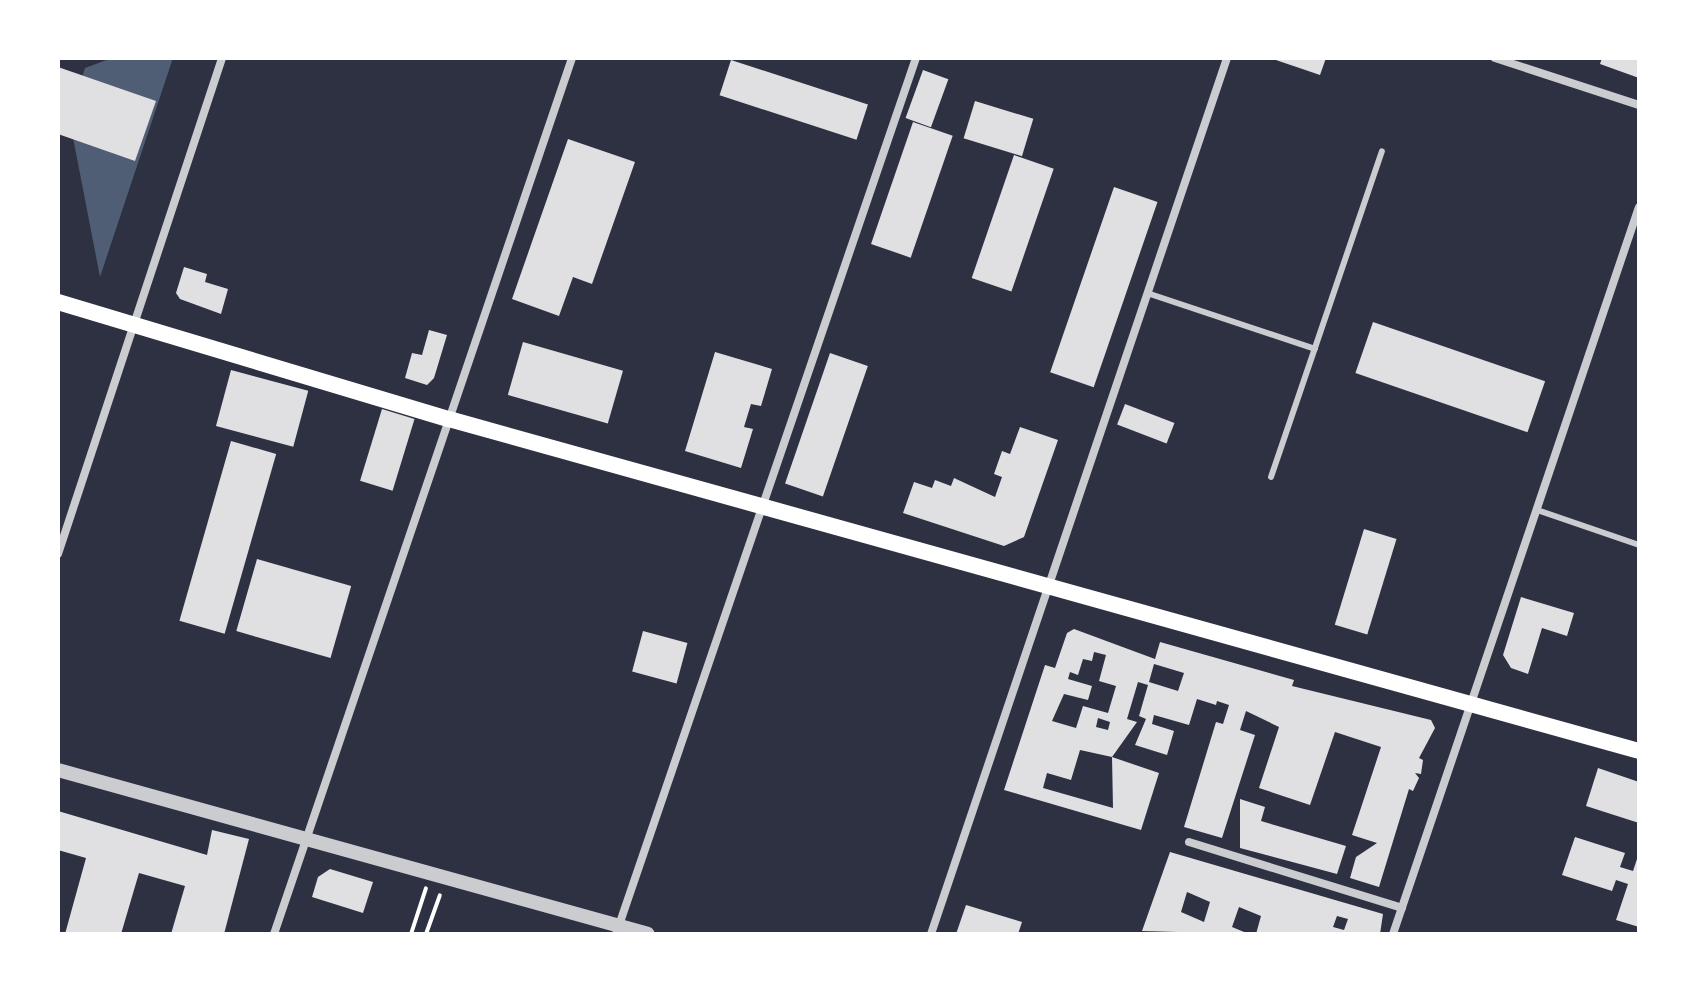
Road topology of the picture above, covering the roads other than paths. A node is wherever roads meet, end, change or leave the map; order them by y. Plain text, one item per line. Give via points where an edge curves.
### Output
1 (222, 58) edge
2 (572, 58) edge
3 (916, 58) edge
4 (1227, 58) edge
5 (1495, 58) edge
6 (1639, 105) edge
7 (1382, 151) dead end
8 (1639, 207) edge
9 (1147, 293) junction
10 (58, 302) edge
11 (134, 324) junction
12 (1315, 349) junction
13 (449, 419) junction
14 (1271, 477) dead end
15 (763, 505) junction
16 (1537, 510) junction
17 (1639, 545) edge
18 (58, 554) edge
19 (1047, 583) junction
20 (1471, 704) junction
21 (1639, 751) edge
22 (58, 770) edge
23 (306, 840) junction
24 (1189, 842) dead end
25 (1402, 908) junction
26 (617, 930) edge
27 (274, 934) edge
28 (648, 934) edge
29 (931, 934) edge
30 (1393, 934) edge

1 - 11 street
2 - 13 street
3 - 15 street
4 - 9 street
5 - 6 street
7 - 12 lane
8 - 16 street
9 - 12 lane
9 - 19 street
10 - 11 main road
11 - 13 main road
11 - 18 street
12 - 14 lane
13 - 15 main road
13 - 23 street
15 - 19 main road
15 - 26 street
16 - 17 lane
16 - 20 street
19 - 20 main road
19 - 29 street
20 - 21 main road
20 - 25 street
22 - 23 street
23 - 26 street
23 - 27 street
24 - 25 street
25 - 30 street
26 - 28 street

